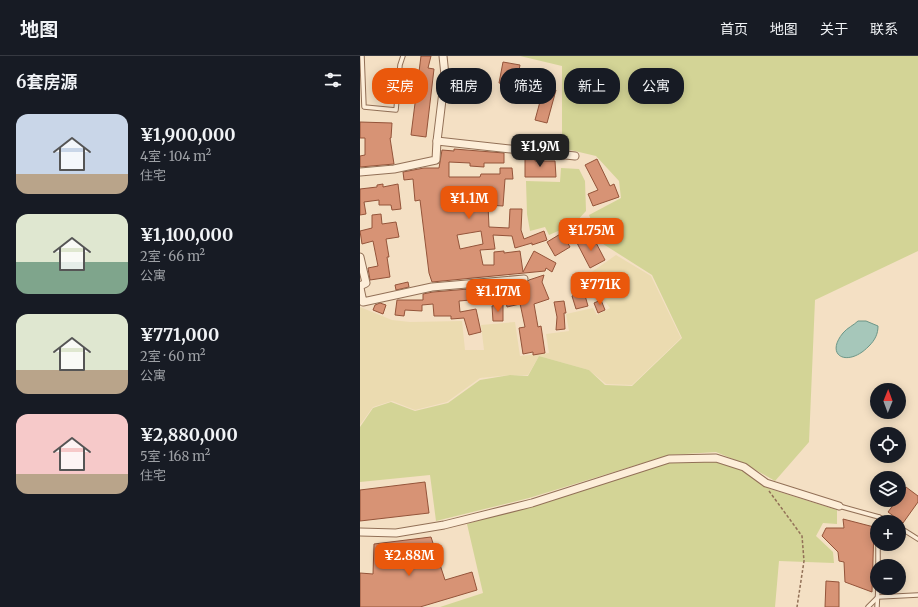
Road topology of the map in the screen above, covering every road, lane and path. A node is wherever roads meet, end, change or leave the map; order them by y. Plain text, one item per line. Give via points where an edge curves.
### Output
1 (362, 56) edge
2 (403, 56) edge
3 (442, 56) edge
4 (437, 141) junction
5 (574, 156) dead end
6 (360, 172) edge
7 (360, 257) edge
8 (524, 279) dead end
9 (360, 287) edge
10 (766, 483) junction
11 (839, 506) joint
12 (872, 515) edge
13 (906, 531) edge
14 (360, 532) edge
15 (918, 539) edge
16 (918, 595) edge
17 (878, 596) junction
18 (797, 607) edge
19 (868, 607) edge
20 (877, 607) edge

1 - 2 lane via 364,107 396,110
3 - 4 street via 446,75
4 - 5 street
4 - 6 street via 436,160 394,169
7 - 9 street via 366,283
8 - 9 street via 432,287 363,302
10 - 11 street
10 - 14 street via 744,467 716,458 669,459 532,503 444,525 396,533
10 - 18 path via 770,494 802,536 804,561
11 - 12 lane
13 - 15 lane
16 - 17 lane
17 - 19 lane
17 - 20 lane

